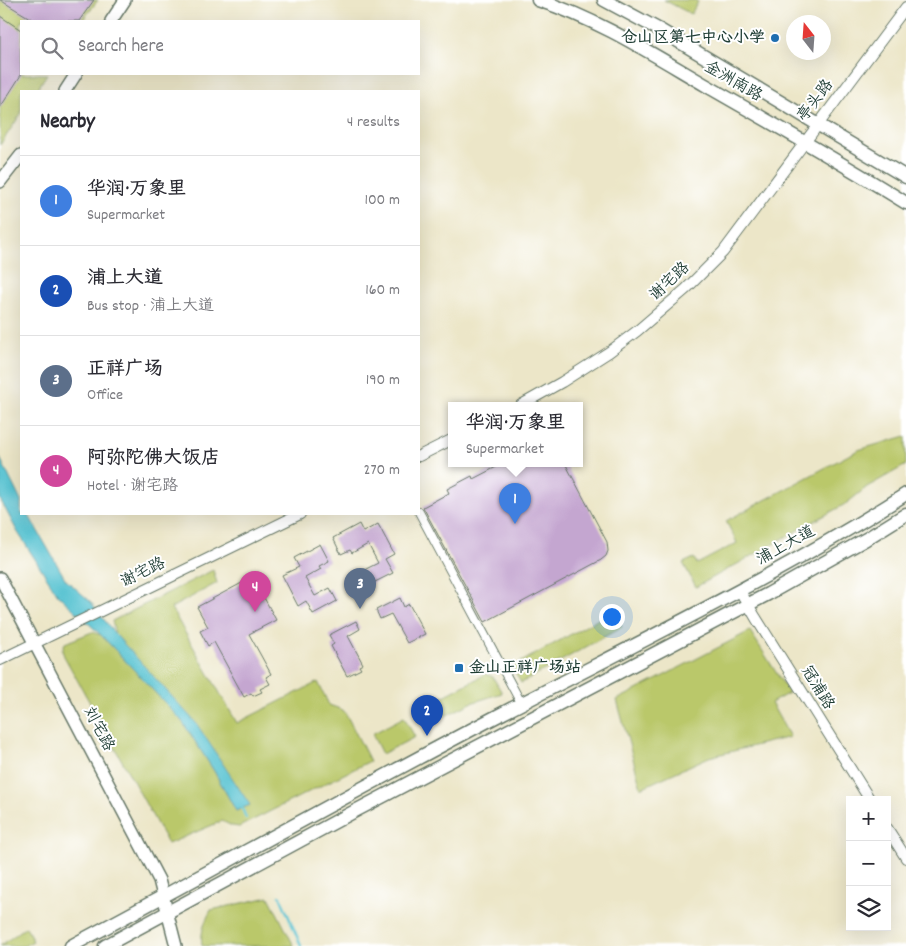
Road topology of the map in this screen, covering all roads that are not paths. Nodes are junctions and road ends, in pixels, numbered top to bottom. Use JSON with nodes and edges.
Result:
{"nodes":[{"id":1,"x":125,"y":0,"type":"edge"},
{"id":2,"x":538,"y":0,"type":"edge"},
{"id":3,"x":604,"y":0,"type":"edge"},
{"id":4,"x":906,"y":7,"type":"edge"},
{"id":5,"x":112,"y":20,"type":"edge"},
{"id":6,"x":75,"y":75,"type":"edge"},
{"id":7,"x":66,"y":90,"type":"edge"},
{"id":8,"x":817,"y":125,"type":"junction"},
{"id":9,"x":804,"y":141,"type":"junction"},
{"id":10,"x":20,"y":156,"type":"edge"},
{"id":11,"x":906,"y":177,"type":"edge"},
{"id":12,"x":0,"y":182,"type":"edge"},
{"id":13,"x":906,"y":203,"type":"edge"},
{"id":14,"x":526,"y":402,"type":"edge"},
{"id":15,"x":448,"y":442,"type":"edge"},
{"id":16,"x":420,"y":456,"type":"edge"},
{"id":17,"x":906,"y":494,"type":"edge"},
{"id":18,"x":420,"y":514,"type":"edge"},
{"id":19,"x":906,"y":514,"type":"edge"},
{"id":20,"x":298,"y":515,"type":"edge"},
{"id":21,"x":0,"y":578,"type":"edge"},
{"id":22,"x":740,"y":590,"type":"junction"},
{"id":23,"x":748,"y":604,"type":"junction"},
{"id":24,"x":35,"y":644,"type":"junction"},
{"id":25,"x":0,"y":660,"type":"edge"},
{"id":26,"x":521,"y":703,"type":"junction"},
{"id":27,"x":868,"y":796,"type":"edge"},
{"id":28,"x":891,"y":834,"type":"edge"},
{"id":29,"x":906,"y":858,"type":"edge"},
{"id":30,"x":164,"y":896,"type":"junction"},
{"id":31,"x":168,"y":913,"type":"junction"},
{"id":32,"x":70,"y":946,"type":"edge"},
{"id":33,"x":105,"y":946,"type":"edge"},
{"id":34,"x":176,"y":946,"type":"edge"}],
"edges":[{"from":1,"to":5,"type":"main road"},
{"from":2,"to":9,"type":"main road","name":"金洲南路"},
{"from":3,"to":8,"type":"main road","name":"金洲南路"},
{"from":4,"to":8,"type":"street","name":"亭头路"},
{"from":6,"to":7,"type":"main road"},
{"from":8,"to":9,"type":"street","name":"亭头路"},
{"from":8,"to":11,"type":"main road","name":"金洲南路"},
{"from":9,"to":13,"type":"main road","name":"金洲南路"},
{"from":9,"to":14,"type":"street","name":"谢宅路"},
{"from":10,"to":12,"type":"main road"},
{"from":15,"to":16,"type":"street"},
{"from":17,"to":22,"type":"main road","name":"浦上大道"},
{"from":18,"to":26,"type":"street"},
{"from":19,"to":23,"type":"main road","name":"浦上大道"},
{"from":20,"to":24,"type":"street","name":"谢宅路"},
{"from":21,"to":24,"type":"main road","name":"刘宅路"},
{"from":22,"to":23,"type":"street","name":"冠浦路"},
{"from":22,"to":26,"type":"main road","name":"浦上大道"},
{"from":23,"to":27,"type":"street","name":"冠浦路"},
{"from":23,"to":31,"type":"main road","name":"浦上大道"},
{"from":24,"to":25,"type":"street","name":"谢宅路"},
{"from":24,"to":30,"type":"main road","name":"刘宅路"},
{"from":26,"to":30,"type":"main road","name":"浦上大道"},
{"from":28,"to":29,"type":"street"},
{"from":30,"to":31,"type":"main road","name":"刘宅路"},
{"from":30,"to":32,"type":"main road","name":"浦上大道"},
{"from":31,"to":33,"type":"main road","name":"浦上大道"},
{"from":31,"to":34,"type":"main road","name":"刘宅路"}]}
